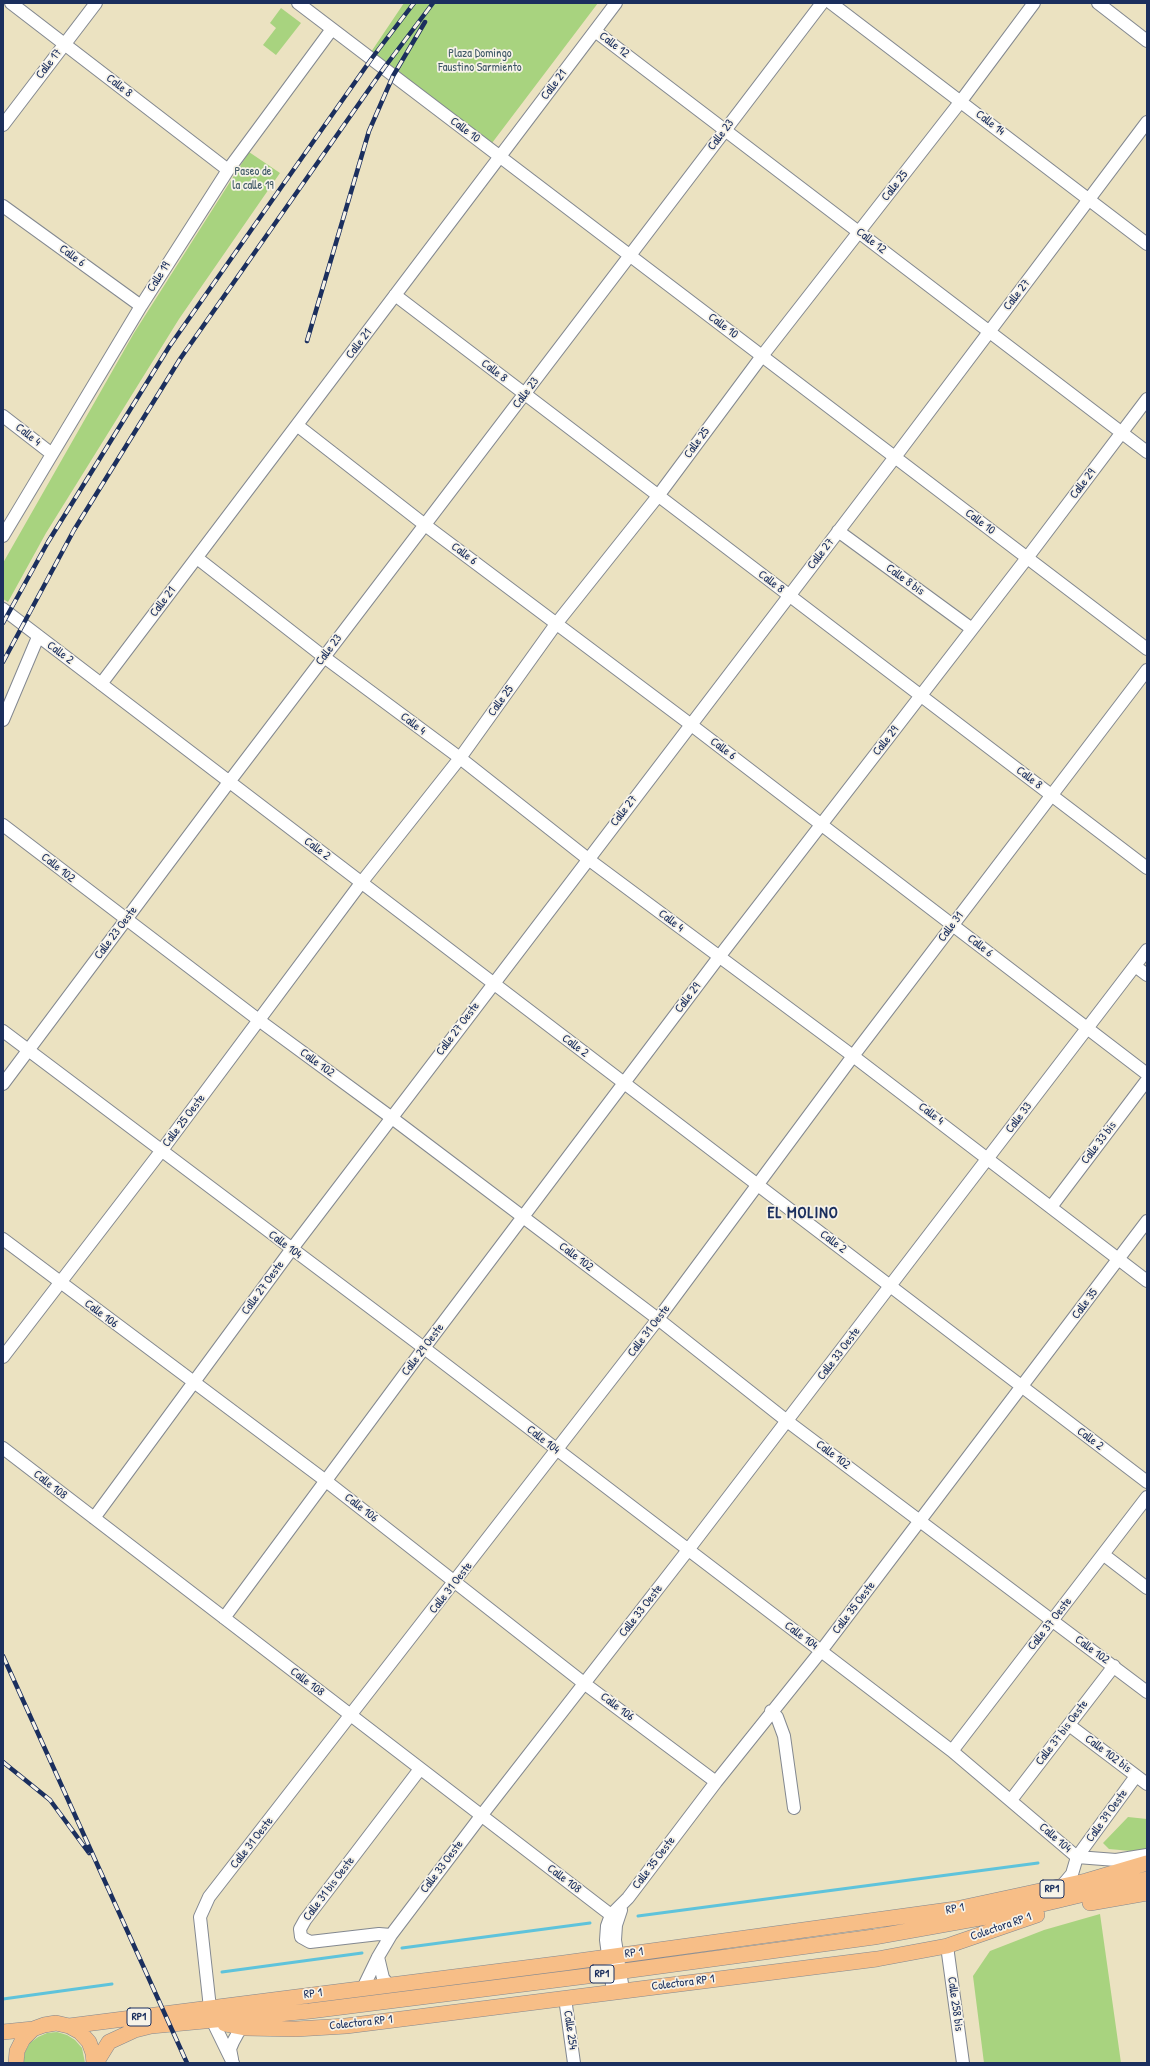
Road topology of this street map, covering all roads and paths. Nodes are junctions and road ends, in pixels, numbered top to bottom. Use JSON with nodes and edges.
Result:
{"nodes":[{"id":1,"x":11,"y":3,"type":"edge"},
{"id":2,"x":96,"y":3,"type":"edge"},
{"id":3,"x":300,"y":3,"type":"edge"},
{"id":4,"x":616,"y":3,"type":"edge"},
{"id":5,"x":822,"y":3,"type":"edge"},
{"id":6,"x":831,"y":3,"type":"edge"},
{"id":7,"x":1034,"y":3,"type":"edge"},
{"id":8,"x":1098,"y":3,"type":"edge"},
{"id":9,"x":332,"y":29,"type":"junction"},
{"id":10,"x":595,"y":31,"type":"junction"},
{"id":11,"x":1147,"y":41,"type":"edge"},
{"id":12,"x":65,"y":44,"type":"junction"},
{"id":13,"x":961,"y":101,"type":"junction"},
{"id":14,"x":1147,"y":122,"type":"edge"},
{"id":15,"x":3,"y":125,"type":"edge"},
{"id":16,"x":725,"y":130,"type":"junction"},
{"id":17,"x":500,"y":157,"type":"junction"},
{"id":18,"x":228,"y":170,"type":"junction"},
{"id":19,"x":1089,"y":200,"type":"junction"},
{"id":20,"x":3,"y":206,"type":"edge"},
{"id":21,"x":860,"y":232,"type":"junction"},
{"id":22,"x":1147,"y":244,"type":"edge"},
{"id":23,"x":630,"y":256,"type":"junction"},
{"id":24,"x":396,"y":295,"type":"junction"},
{"id":25,"x":141,"y":306,"type":"junction"},
{"id":26,"x":989,"y":332,"type":"junction"},
{"id":27,"x":762,"y":356,"type":"junction"},
{"id":28,"x":525,"y":394,"type":"junction"},
{"id":29,"x":1147,"y":399,"type":"edge"},
{"id":30,"x":3,"y":416,"type":"edge"},
{"id":31,"x":298,"y":426,"type":"junction"},
{"id":32,"x":1122,"y":432,"type":"junction"},
{"id":33,"x":1147,"y":452,"type":"edge"},
{"id":34,"x":52,"y":454,"type":"junction"},
{"id":35,"x":895,"y":457,"type":"junction"},
{"id":36,"x":658,"y":496,"type":"junction"},
{"id":37,"x":426,"y":525,"type":"junction"},
{"id":38,"x":838,"y":531,"type":"junction"},
{"id":39,"x":3,"y":536,"type":"edge"},
{"id":40,"x":197,"y":558,"type":"junction"},
{"id":41,"x":1027,"y":558,"type":"junction"},
{"id":42,"x":789,"y":596,"type":"junction"},
{"id":43,"x":3,"y":609,"type":"edge"},
{"id":44,"x":556,"y":624,"type":"junction"},
{"id":45,"x":972,"y":629,"type":"junction"},
{"id":46,"x":38,"y":637,"type":"junction"},
{"id":47,"x":1147,"y":649,"type":"edge"},
{"id":48,"x":324,"y":658,"type":"junction"},
{"id":49,"x":1147,"y":670,"type":"edge"},
{"id":50,"x":101,"y":684,"type":"junction"},
{"id":51,"x":921,"y":696,"type":"junction"},
{"id":52,"x":3,"y":720,"type":"edge"},
{"id":53,"x":690,"y":724,"type":"junction"},
{"id":54,"x":460,"y":758,"type":"junction"},
{"id":55,"x":229,"y":782,"type":"junction"},
{"id":56,"x":1052,"y":797,"type":"junction"},
{"id":57,"x":821,"y":824,"type":"junction"},
{"id":58,"x":3,"y":825,"type":"edge"},
{"id":59,"x":588,"y":859,"type":"junction"},
{"id":60,"x":1147,"y":868,"type":"edge"},
{"id":61,"x":361,"y":882,"type":"junction"},
{"id":62,"x":126,"y":920,"type":"junction"},
{"id":63,"x":953,"y":924,"type":"junction"},
{"id":64,"x":1147,"y":950,"type":"edge"},
{"id":65,"x":719,"y":957,"type":"junction"},
{"id":66,"x":1135,"y":966,"type":"junction"},
{"id":67,"x":1147,"y":975,"type":"edge"},
{"id":68,"x":493,"y":983,"type":"junction"},
{"id":69,"x":260,"y":1021,"type":"junction"},
{"id":70,"x":1086,"y":1028,"type":"junction"},
{"id":71,"x":3,"y":1031,"type":"edge"},
{"id":72,"x":28,"y":1050,"type":"junction"},
{"id":73,"x":853,"y":1056,"type":"junction"},
{"id":74,"x":1147,"y":1074,"type":"edge"},
{"id":75,"x":1147,"y":1080,"type":"edge"},
{"id":76,"x":3,"y":1084,"type":"edge"},
{"id":77,"x":624,"y":1084,"type":"junction"},
{"id":78,"x":392,"y":1118,"type":"junction"},
{"id":79,"x":162,"y":1150,"type":"junction"},
{"id":80,"x":989,"y":1158,"type":"junction"},
{"id":81,"x":757,"y":1185,"type":"junction"},
{"id":82,"x":1051,"y":1206,"type":"junction"},
{"id":83,"x":523,"y":1216,"type":"junction"},
{"id":84,"x":1147,"y":1221,"type":"edge"},
{"id":85,"x":3,"y":1239,"type":"edge"},
{"id":86,"x":291,"y":1250,"type":"junction"},
{"id":87,"x":1118,"y":1259,"type":"junction"},
{"id":88,"x":1147,"y":1281,"type":"edge"},
{"id":89,"x":59,"y":1282,"type":"junction"},
{"id":90,"x":890,"y":1286,"type":"junction"},
{"id":91,"x":658,"y":1319,"type":"junction"},
{"id":92,"x":424,"y":1348,"type":"junction"},
{"id":93,"x":3,"y":1357,"type":"edge"},
{"id":94,"x":193,"y":1383,"type":"junction"},
{"id":95,"x":1022,"y":1387,"type":"junction"},
{"id":96,"x":787,"y":1421,"type":"junction"},
{"id":97,"x":3,"y":1448,"type":"edge"},
{"id":98,"x":556,"y":1450,"type":"junction"},
{"id":99,"x":326,"y":1481,"type":"junction"},
{"id":100,"x":1147,"y":1482,"type":"edge"},
{"id":101,"x":1147,"y":1497,"type":"edge"},
{"id":102,"x":94,"y":1518,"type":"junction"},
{"id":103,"x":920,"y":1522,"type":"junction"},
{"id":104,"x":688,"y":1550,"type":"junction"},
{"id":105,"x":1104,"y":1556,"type":"junction"},
{"id":106,"x":456,"y":1582,"type":"junction"},
{"id":107,"x":1147,"y":1588,"type":"edge"},
{"id":108,"x":224,"y":1618,"type":"junction"},
{"id":109,"x":1052,"y":1621,"type":"junction"},
{"id":110,"x":821,"y":1651,"type":"junction"},
{"id":111,"x":1114,"y":1666,"type":"junction"},
{"id":112,"x":585,"y":1684,"type":"junction"},
{"id":113,"x":1147,"y":1692,"type":"edge"},
{"id":114,"x":771,"y":1711,"type":"junction"},
{"id":115,"x":352,"y":1716,"type":"junction"},
{"id":116,"x":1069,"y":1725,"type":"junction"},
{"id":117,"x":952,"y":1751,"type":"junction"},
{"id":118,"x":420,"y":1769,"type":"junction"},
{"id":119,"x":1136,"y":1776,"type":"junction"},
{"id":120,"x":716,"y":1782,"type":"junction"},
{"id":121,"x":1147,"y":1784,"type":"edge"},
{"id":122,"x":1011,"y":1800,"type":"junction"},
{"id":123,"x":794,"y":1808,"type":"dead end"},
{"id":124,"x":481,"y":1816,"type":"junction"},
{"id":125,"x":1147,"y":1855,"type":"edge"},
{"id":126,"x":1077,"y":1857,"type":"junction"},
{"id":127,"x":1147,"y":1864,"type":"edge"},
{"id":128,"x":1147,"y":1878,"type":"edge"},
{"id":129,"x":1061,"y":1887,"type":"junction"},
{"id":130,"x":1147,"y":1893,"type":"edge"},
{"id":131,"x":624,"y":1903,"type":"junction"},
{"id":132,"x":611,"y":1915,"type":"junction"},
{"id":133,"x":391,"y":1935,"type":"junction"},
{"id":134,"x":947,"y":1946,"type":"junction"},
{"id":135,"x":612,"y":1956,"type":"junction"},
{"id":136,"x":378,"y":1957,"type":"junction"},
{"id":137,"x":615,"y":1972,"type":"junction"},
{"id":138,"x":388,"y":1984,"type":"junction"},
{"id":139,"x":363,"y":1988,"type":"junction"},
{"id":140,"x":618,"y":1991,"type":"junction"},
{"id":141,"x":565,"y":1998,"type":"junction"},
{"id":142,"x":211,"y":2014,"type":"junction"},
{"id":143,"x":69,"y":2026,"type":"junction"},
{"id":144,"x":245,"y":2028,"type":"junction"},
{"id":145,"x":33,"y":2029,"type":"junction"},
{"id":146,"x":3,"y":2032,"type":"edge"},
{"id":147,"x":16,"y":2063,"type":"edge"},
{"id":148,"x":95,"y":2063,"type":"edge"},
{"id":149,"x":232,"y":2063,"type":"edge"},
{"id":150,"x":574,"y":2063,"type":"edge"},
{"id":151,"x":963,"y":2063,"type":"edge"}],
"edges":[{"from":1,"to":12,"type":"street","name":"Calle 8"},
{"from":2,"to":12,"type":"street","name":"Calle 17"},
{"from":3,"to":9,"type":"street","name":"Calle 10"},
{"from":4,"to":10,"type":"street","name":"Calle 21"},
{"from":5,"to":16,"type":"street","name":"Calle 23"},
{"from":6,"to":13,"type":"street","name":"Calle 14"},
{"from":7,"to":13,"type":"street","name":"Calle 25"},
{"from":8,"to":11,"type":"street"},
{"from":9,"to":17,"type":"street","name":"Calle 10"},
{"from":9,"to":18,"type":"street","name":"Calle 19"},
{"from":10,"to":16,"type":"street","name":"Calle 12"},
{"from":10,"to":17,"type":"street","name":"Calle 21"},
{"from":12,"to":15,"type":"street","name":"Calle 17"},
{"from":12,"to":18,"type":"street","name":"Calle 8"},
{"from":13,"to":19,"type":"street","name":"Calle 14"},
{"from":13,"to":21,"type":"street","name":"Calle 25"},
{"from":14,"to":19,"type":"street","name":"Calle 27"},
{"from":16,"to":21,"type":"street","name":"Calle 12"},
{"from":16,"to":23,"type":"street","name":"Calle 23"},
{"from":17,"to":23,"type":"street","name":"Calle 10"},
{"from":17,"to":24,"type":"street","name":"Calle 21"},
{"from":18,"to":25,"type":"street","name":"Calle 19"},
{"from":19,"to":22,"type":"street","name":"Calle 14"},
{"from":19,"to":26,"type":"street","name":"Calle 27"},
{"from":20,"to":25,"type":"street","name":"Calle 6"},
{"from":21,"to":26,"type":"street","name":"Calle 12"},
{"from":21,"to":27,"type":"street","name":"Calle 25"},
{"from":23,"to":27,"type":"street","name":"Calle 10"},
{"from":23,"to":28,"type":"street","name":"Calle 23"},
{"from":24,"to":28,"type":"street","name":"Calle 8"},
{"from":24,"to":31,"type":"street","name":"Calle 21"},
{"from":25,"to":34,"type":"street","name":"Calle 19"},
{"from":26,"to":32,"type":"street","name":"Calle 12"},
{"from":26,"to":35,"type":"street","name":"Calle 27"},
{"from":27,"to":35,"type":"street","name":"Calle 10"},
{"from":27,"to":36,"type":"street","name":"Calle 25"},
{"from":28,"to":36,"type":"street","name":"Calle 8"},
{"from":28,"to":37,"type":"street","name":"Calle 23"},
{"from":29,"to":32,"type":"street","name":"Calle 29"},
{"from":30,"to":34,"type":"street","name":"Calle 4"},
{"from":31,"to":37,"type":"street","name":"Calle 6"},
{"from":31,"to":40,"type":"street","name":"Calle 21"},
{"from":32,"to":33,"type":"street","name":"Calle 12"},
{"from":32,"to":41,"type":"street","name":"Calle 29"},
{"from":34,"to":39,"type":"street","name":"Calle 19"},
{"from":35,"to":38,"type":"street","name":"Calle 27"},
{"from":35,"to":41,"type":"street","name":"Calle 10"},
{"from":36,"to":42,"type":"street","name":"Calle 8"},
{"from":36,"to":44,"type":"street","name":"Calle 25"},
{"from":37,"to":44,"type":"street","name":"Calle 6"},
{"from":37,"to":48,"type":"street","name":"Calle 23"},
{"from":38,"to":42,"type":"street","name":"Calle 27"},
{"from":38,"to":45,"type":"street","name":"Calle 8 bis"},
{"from":40,"to":48,"type":"street","name":"Calle 4"},
{"from":40,"to":50,"type":"street","name":"Calle 21"},
{"from":41,"to":45,"type":"street","name":"Calle 29"},
{"from":41,"to":47,"type":"street","name":"Calle 10"},
{"from":42,"to":51,"type":"street","name":"Calle 8"},
{"from":42,"to":53,"type":"street","name":"Calle 27"},
{"from":43,"to":46,"type":"street","name":"Calle 2"},
{"from":44,"to":53,"type":"street","name":"Calle 6"},
{"from":44,"to":54,"type":"street","name":"Calle 25"},
{"from":45,"to":51,"type":"street","name":"Calle 29"},
{"from":46,"to":50,"type":"street","name":"Calle 2"},
{"from":46,"to":52,"type":"street"},
{"from":48,"to":54,"type":"street","name":"Calle 4"},
{"from":48,"to":55,"type":"street","name":"Calle 23"},
{"from":49,"to":56,"type":"street","name":"Calle 31"},
{"from":50,"to":55,"type":"street","name":"Calle 2"},
{"from":51,"to":56,"type":"street","name":"Calle 8"},
{"from":51,"to":57,"type":"street","name":"Calle 29"},
{"from":53,"to":57,"type":"street","name":"Calle 6"},
{"from":53,"to":59,"type":"street","name":"Calle 27"},
{"from":54,"to":59,"type":"street","name":"Calle 4"},
{"from":54,"to":61,"type":"street","name":"Calle 25"},
{"from":55,"to":61,"type":"street","name":"Calle 2"},
{"from":55,"to":62,"type":"street","name":"Calle 23 Oeste"},
{"from":56,"to":60,"type":"street","name":"Calle 8"},
{"from":56,"to":63,"type":"street","name":"Calle 31"},
{"from":57,"to":63,"type":"street","name":"Calle 6"},
{"from":57,"to":65,"type":"street","name":"Calle 29"},
{"from":58,"to":62,"type":"street","name":"Calle 102"},
{"from":59,"to":65,"type":"street","name":"Calle 4"},
{"from":59,"to":68,"type":"street","name":"Calle 27"},
{"from":61,"to":68,"type":"street","name":"Calle 2"},
{"from":61,"to":69,"type":"street","name":"Calle 25 Oeste"},
{"from":62,"to":69,"type":"street","name":"Calle 102"},
{"from":62,"to":72,"type":"street","name":"Calle 23 Oeste"},
{"from":63,"to":70,"type":"street","name":"Calle 6"},
{"from":63,"to":73,"type":"street","name":"Calle 31"},
{"from":64,"to":66,"type":"street","name":"Calle 33"},
{"from":65,"to":73,"type":"street","name":"Calle 4"},
{"from":65,"to":77,"type":"street","name":"Calle 29"},
{"from":66,"to":67,"type":"street"},
{"from":66,"to":70,"type":"street","name":"Calle 33"},
{"from":68,"to":77,"type":"street","name":"Calle 2"},
{"from":68,"to":78,"type":"street","name":"Calle 27 Oeste"},
{"from":69,"to":78,"type":"street","name":"Calle 102"},
{"from":69,"to":79,"type":"street","name":"Calle 25 Oeste"},
{"from":70,"to":74,"type":"street","name":"Calle 6"},
{"from":70,"to":80,"type":"street","name":"Calle 33"},
{"from":71,"to":72,"type":"street","name":"Calle 104"},
{"from":72,"to":76,"type":"street","name":"Calle 23 Oeste"},
{"from":72,"to":79,"type":"street","name":"Calle 104"},
{"from":73,"to":80,"type":"street","name":"Calle 4"},
{"from":73,"to":81,"type":"street","name":"Calle 31"},
{"from":75,"to":82,"type":"street","name":"Calle 33 bis"},
{"from":77,"to":81,"type":"street","name":"Calle 2"},
{"from":77,"to":83,"type":"street","name":"Calle 29 Oeste"},
{"from":78,"to":83,"type":"street","name":"Calle 102"},
{"from":78,"to":86,"type":"street","name":"Calle 27 Oeste"},
{"from":79,"to":86,"type":"street","name":"Calle 104"},
{"from":79,"to":89,"type":"street","name":"Calle 25 Oeste"},
{"from":80,"to":82,"type":"street","name":"Calle 4"},
{"from":80,"to":90,"type":"street","name":"Calle 33"},
{"from":81,"to":90,"type":"street","name":"Calle 2"},
{"from":81,"to":91,"type":"street","name":"Calle 31 Oeste"},
{"from":82,"to":87,"type":"street","name":"Calle 4"},
{"from":83,"to":91,"type":"street","name":"Calle 102"},
{"from":83,"to":92,"type":"street","name":"Calle 29 Oeste"},
{"from":84,"to":87,"type":"street","name":"Calle 35"},
{"from":85,"to":89,"type":"street","name":"Calle 106"},
{"from":86,"to":92,"type":"street","name":"Calle 104"},
{"from":86,"to":94,"type":"street","name":"Calle 27 Oeste"},
{"from":87,"to":88,"type":"street","name":"Calle 4"},
{"from":87,"to":95,"type":"street","name":"Calle 35"},
{"from":89,"to":93,"type":"street","name":"Calle 25 Oeste"},
{"from":89,"to":94,"type":"street","name":"Calle 106"},
{"from":90,"to":95,"type":"street","name":"Calle 2"},
{"from":90,"to":96,"type":"street","name":"Calle 33 Oeste"},
{"from":91,"to":96,"type":"street","name":"Calle 102"},
{"from":91,"to":98,"type":"street","name":"Calle 31 Oeste"},
{"from":92,"to":98,"type":"street","name":"Calle 104"},
{"from":92,"to":99,"type":"street","name":"Calle 29 Oeste"},
{"from":94,"to":99,"type":"street","name":"Calle 106"},
{"from":94,"to":102,"type":"street","name":"Calle 27 Oeste"},
{"from":95,"to":100,"type":"street","name":"Calle 2"},
{"from":95,"to":103,"type":"street","name":"Calle 35 Oeste"},
{"from":96,"to":103,"type":"street","name":"Calle 102"},
{"from":96,"to":104,"type":"street","name":"Calle 33 Oeste"},
{"from":97,"to":102,"type":"street","name":"Calle 108"},
{"from":98,"to":104,"type":"street","name":"Calle 104"},
{"from":98,"to":106,"type":"street","name":"Calle 31 Oeste"},
{"from":99,"to":106,"type":"street","name":"Calle 106"},
{"from":99,"to":108,"type":"street","name":"Calle 29 Oeste"},
{"from":101,"to":105,"type":"street","name":"Calle 37 Oeste"},
{"from":102,"to":108,"type":"street","name":"Calle 108"},
{"from":103,"to":109,"type":"street","name":"Calle 102"},
{"from":103,"to":110,"type":"street","name":"Calle 35 Oeste"},
{"from":104,"to":110,"type":"street","name":"Calle 104"},
{"from":104,"to":112,"type":"street","name":"Calle 33 Oeste"},
{"from":105,"to":107,"type":"street"},
{"from":105,"to":109,"type":"street","name":"Calle 37 Oeste"},
{"from":106,"to":112,"type":"street","name":"Calle 106"},
{"from":106,"to":115,"type":"street","name":"Calle 31 Oeste"},
{"from":108,"to":115,"type":"street","name":"Calle 108"},
{"from":109,"to":111,"type":"street","name":"Calle 102"},
{"from":109,"to":117,"type":"street","name":"Calle 37 Oeste"},
{"from":110,"to":114,"type":"street","name":"Calle 35 Oeste"},
{"from":110,"to":117,"type":"street","name":"Calle 104"},
{"from":111,"to":113,"type":"street","name":"Calle 102"},
{"from":111,"to":116,"type":"street","name":"Calle 37 bis Oeste"},
{"from":112,"to":120,"type":"street","name":"Calle 106"},
{"from":112,"to":124,"type":"street","name":"Calle 33 Oeste"},
{"from":114,"to":120,"type":"street","name":"Calle 35 Oeste"},
{"from":114,"to":123,"type":"street"},
{"from":115,"to":118,"type":"street","name":"Calle 108"},
{"from":115,"to":142,"type":"street","name":"Calle 31 Oeste"},
{"from":116,"to":119,"type":"street","name":"Calle 102 bis"},
{"from":116,"to":122,"type":"street","name":"Calle 37 bis Oeste"},
{"from":117,"to":122,"type":"street","name":"Calle 104"},
{"from":118,"to":124,"type":"street","name":"Calle 108"},
{"from":118,"to":133,"type":"street","name":"Calle 31 bis Oeste"},
{"from":119,"to":121,"type":"street","name":"Calle 102 bis"},
{"from":119,"to":126,"type":"street","name":"Calle 39 Oeste"},
{"from":120,"to":131,"type":"street","name":"Calle 35 Oeste"},
{"from":122,"to":126,"type":"street","name":"Calle 104"},
{"from":124,"to":132,"type":"street","name":"Calle 108"},
{"from":124,"to":133,"type":"street","name":"Calle 33 Oeste"},
{"from":125,"to":126,"type":"street","name":"Calle 104"},
{"from":126,"to":129,"type":"street","name":"Calle 104"},
{"from":127,"to":129,"type":"main road","name":"RP 1","number":"RP1"},
{"from":128,"to":137,"type":"main road","name":"RP 1","number":"RP1"},
{"from":129,"to":135,"type":"main road","name":"RP 1","number":"RP1"},
{"from":130,"to":134,"type":"main road","name":"Colectora RP 1"},
{"from":131,"to":132,"type":"street","name":"Calle 35 Oeste"},
{"from":131,"to":135,"type":"street","name":"Calle 35 Oeste"},
{"from":132,"to":135,"type":"street"},
{"from":133,"to":136,"type":"street","name":"Calle 33 Oeste"},
{"from":134,"to":140,"type":"main road","name":"Colectora RP 1"},
{"from":134,"to":151,"type":"street","name":"Calle 258 bis"},
{"from":135,"to":137,"type":"street"},
{"from":135,"to":138,"type":"main road","name":"RP 1","number":"RP1"},
{"from":136,"to":138,"type":"street"},
{"from":136,"to":139,"type":"street","name":"Calle 33 Oeste"},
{"from":137,"to":140,"type":"street"},
{"from":137,"to":142,"type":"main road","name":"RP 1","number":"RP1"},
{"from":138,"to":139,"type":"main road","name":"RP 1","number":"RP1"},
{"from":139,"to":142,"type":"main road","name":"RP 1","number":"RP1"},
{"from":140,"to":141,"type":"main road","name":"Colectora RP 1"},
{"from":141,"to":144,"type":"main road","name":"Colectora RP 1"},
{"from":141,"to":150,"type":"street","name":"Calle 254"},
{"from":142,"to":143,"type":"main road","name":"RP 1","number":"RP1"},
{"from":142,"to":144,"type":"main road","name":"Colectora RP 1"},
{"from":142,"to":148,"type":"main road","name":"RP 1","number":"RP1"},
{"from":142,"to":149,"type":"street","name":"Calle 31 Oeste"},
{"from":143,"to":145,"type":"main road","number":"RP1"},
{"from":143,"to":148,"type":"main road","number":"RP1"},
{"from":144,"to":149,"type":"street"},
{"from":145,"to":146,"type":"main road","number":"RP1"},
{"from":145,"to":147,"type":"main road"}]}
